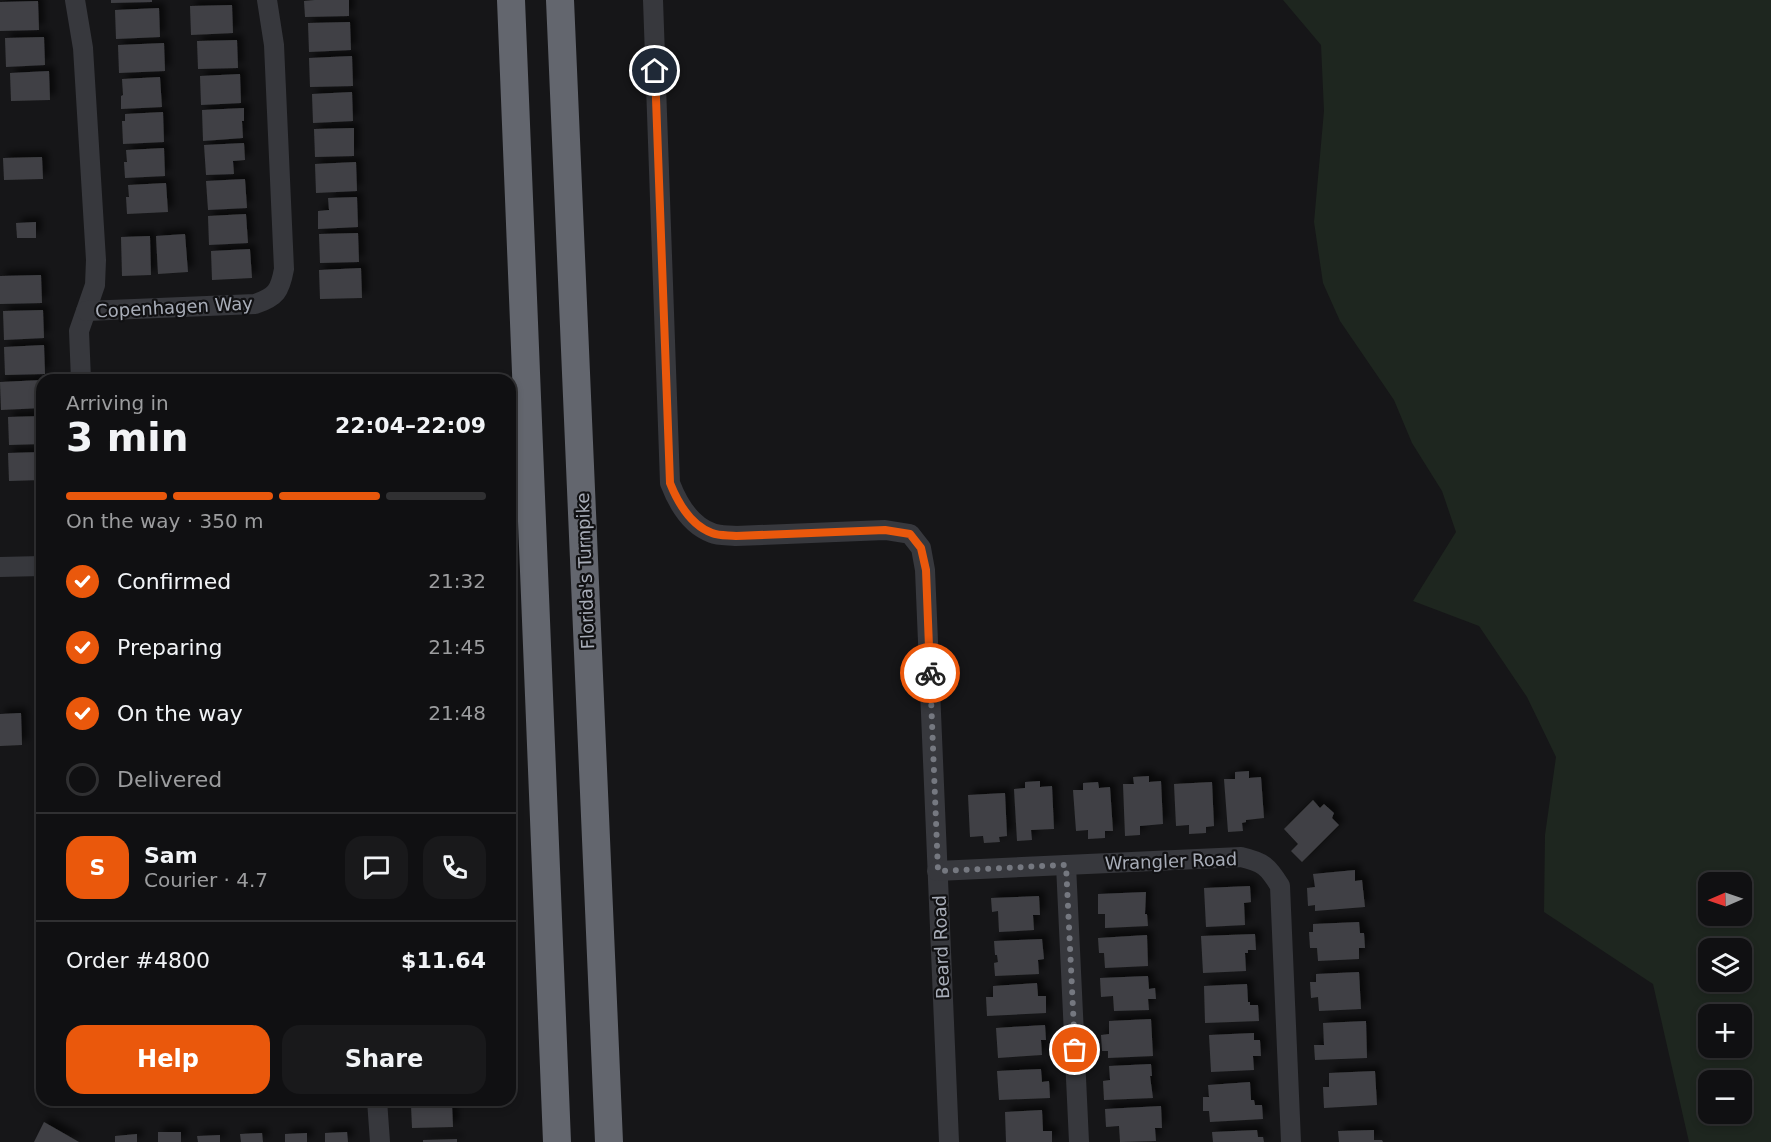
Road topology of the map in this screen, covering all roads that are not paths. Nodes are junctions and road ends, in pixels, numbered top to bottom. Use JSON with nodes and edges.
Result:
{"nodes":[{"id":1,"x":75,"y":0,"type":"edge"},
{"id":2,"x":267,"y":0,"type":"edge"},
{"id":3,"x":511,"y":0,"type":"edge"},
{"id":4,"x":560,"y":0,"type":"edge"},
{"id":5,"x":653,"y":0,"type":"edge"},
{"id":6,"x":86,"y":311,"type":"junction"},
{"id":7,"x":81,"y":374,"type":"edge"},
{"id":8,"x":36,"y":566,"type":"edge"},
{"id":9,"x":0,"y":567,"type":"edge"},
{"id":10,"x":1066,"y":865,"type":"junction"},
{"id":11,"x":938,"y":871,"type":"junction"},
{"id":12,"x":377,"y":1106,"type":"edge"},
{"id":13,"x":380,"y":1142,"type":"edge"},
{"id":14,"x":557,"y":1142,"type":"edge"},
{"id":15,"x":609,"y":1142,"type":"edge"},
{"id":16,"x":949,"y":1142,"type":"edge"},
{"id":17,"x":1079,"y":1142,"type":"edge"},
{"id":18,"x":1291,"y":1142,"type":"edge"}],
"edges":[{"from":1,"to":6,"type":"street","name":"Copenhagen Way"},
{"from":2,"to":6,"type":"street","name":"Copenhagen Way"},
{"from":3,"to":14,"type":"highway"},
{"from":4,"to":15,"type":"highway","name":"Florida's Turnpike"},
{"from":5,"to":11,"type":"street","name":"Beard Road"},
{"from":6,"to":7,"type":"street"},
{"from":8,"to":9,"type":"street"},
{"from":10,"to":11,"type":"street","name":"Wrangler Road"},
{"from":10,"to":17,"type":"street"},
{"from":10,"to":18,"type":"street","name":"Wrangler Road"},
{"from":11,"to":16,"type":"street","name":"Beard Road"},
{"from":12,"to":13,"type":"street"}]}
